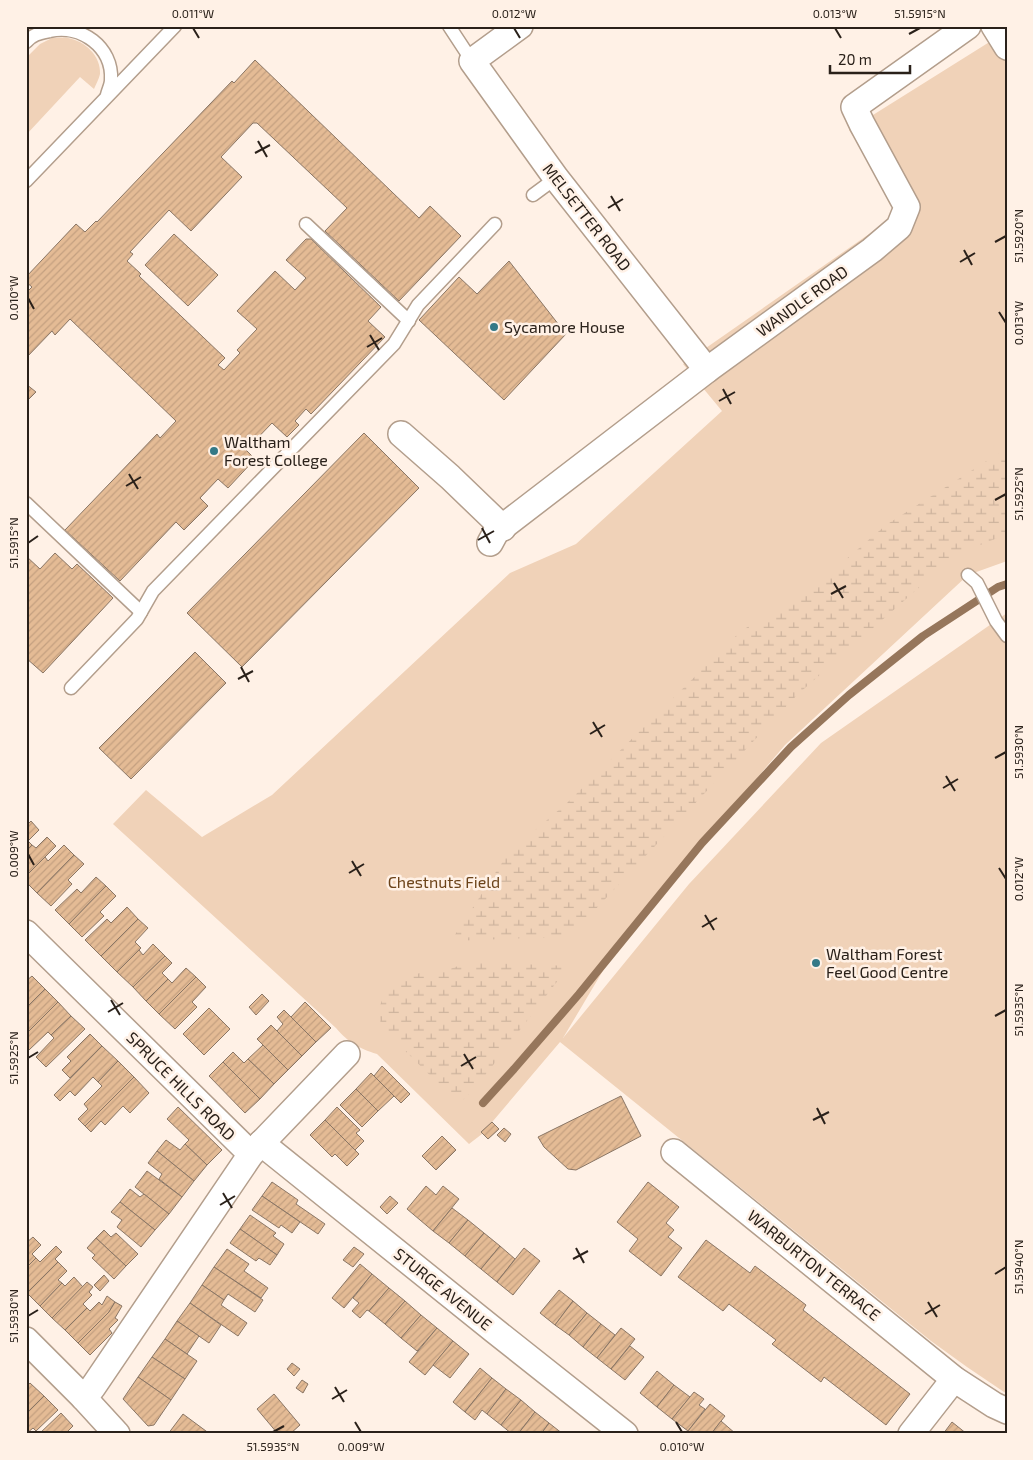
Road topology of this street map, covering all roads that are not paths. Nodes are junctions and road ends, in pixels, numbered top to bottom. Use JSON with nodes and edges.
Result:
{"nodes":[{"id":1,"x":175,"y":26,"type":"edge"},
{"id":2,"x":449,"y":26,"type":"edge"},
{"id":3,"x":520,"y":26,"type":"edge"},
{"id":4,"x":968,"y":26,"type":"edge"},
{"id":5,"x":994,"y":26,"type":"edge"},
{"id":6,"x":26,"y":42,"type":"edge"},
{"id":7,"x":1007,"y":47,"type":"edge"},
{"id":8,"x":472,"y":61,"type":"junction"},
{"id":9,"x":105,"y":100,"type":"junction"},
{"id":10,"x":556,"y":178,"type":"junction"},
{"id":11,"x":26,"y":181,"type":"edge"},
{"id":12,"x":533,"y":195,"type":"dead end"},
{"id":13,"x":306,"y":224,"type":"dead end"},
{"id":14,"x":495,"y":224,"type":"dead end"},
{"id":15,"x":409,"y":320,"type":"junction"},
{"id":16,"x":707,"y":370,"type":"junction"},
{"id":17,"x":401,"y":434,"type":"dead end"},
{"id":18,"x":26,"y":503,"type":"edge"},
{"id":19,"x":973,"y":579,"type":"dead end"},
{"id":20,"x":141,"y":612,"type":"junction"},
{"id":21,"x":1007,"y":636,"type":"edge"},
{"id":22,"x":71,"y":688,"type":"dead end"},
{"id":23,"x":26,"y":933,"type":"edge"},
{"id":24,"x":347,"y":1054,"type":"dead end"},
{"id":25,"x":256,"y":1149,"type":"junction"},
{"id":26,"x":674,"y":1152,"type":"dead end"},
{"id":27,"x":26,"y":1340,"type":"edge"},
{"id":28,"x":954,"y":1379,"type":"junction"},
{"id":29,"x":84,"y":1398,"type":"junction"},
{"id":30,"x":1007,"y":1411,"type":"edge"},
{"id":31,"x":117,"y":1434,"type":"edge"},
{"id":32,"x":625,"y":1434,"type":"edge"},
{"id":33,"x":911,"y":1434,"type":"edge"}],
"edges":[{"from":1,"to":9,"type":"lane"},
{"from":2,"to":8,"type":"lane","name":"MELSETTER ROAD"},
{"from":3,"to":8,"type":"street"},
{"from":4,"to":16,"type":"street","name":"WANDLE ROAD"},
{"from":5,"to":7,"type":"street"},
{"from":6,"to":9,"type":"lane"},
{"from":8,"to":10,"type":"street","name":"MELSETTER ROAD"},
{"from":9,"to":11,"type":"lane"},
{"from":10,"to":12,"type":"lane"},
{"from":10,"to":16,"type":"street","name":"MELSETTER ROAD"},
{"from":13,"to":15,"type":"lane"},
{"from":14,"to":15,"type":"lane"},
{"from":15,"to":20,"type":"lane"},
{"from":16,"to":17,"type":"street","name":"WANDLE ROAD"},
{"from":18,"to":20,"type":"lane"},
{"from":19,"to":21,"type":"lane"},
{"from":20,"to":22,"type":"lane"},
{"from":23,"to":25,"type":"street","name":"SPRUCE HILLS ROAD"},
{"from":24,"to":25,"type":"street"},
{"from":25,"to":29,"type":"street"},
{"from":25,"to":32,"type":"street","name":"STURGE AVENUE"},
{"from":26,"to":28,"type":"street","name":"WARBURTON TERRACE"},
{"from":27,"to":29,"type":"street"},
{"from":28,"to":30,"type":"street","name":"WARBURTON TERRACE"},
{"from":28,"to":33,"type":"street"},
{"from":29,"to":31,"type":"street"}]}
